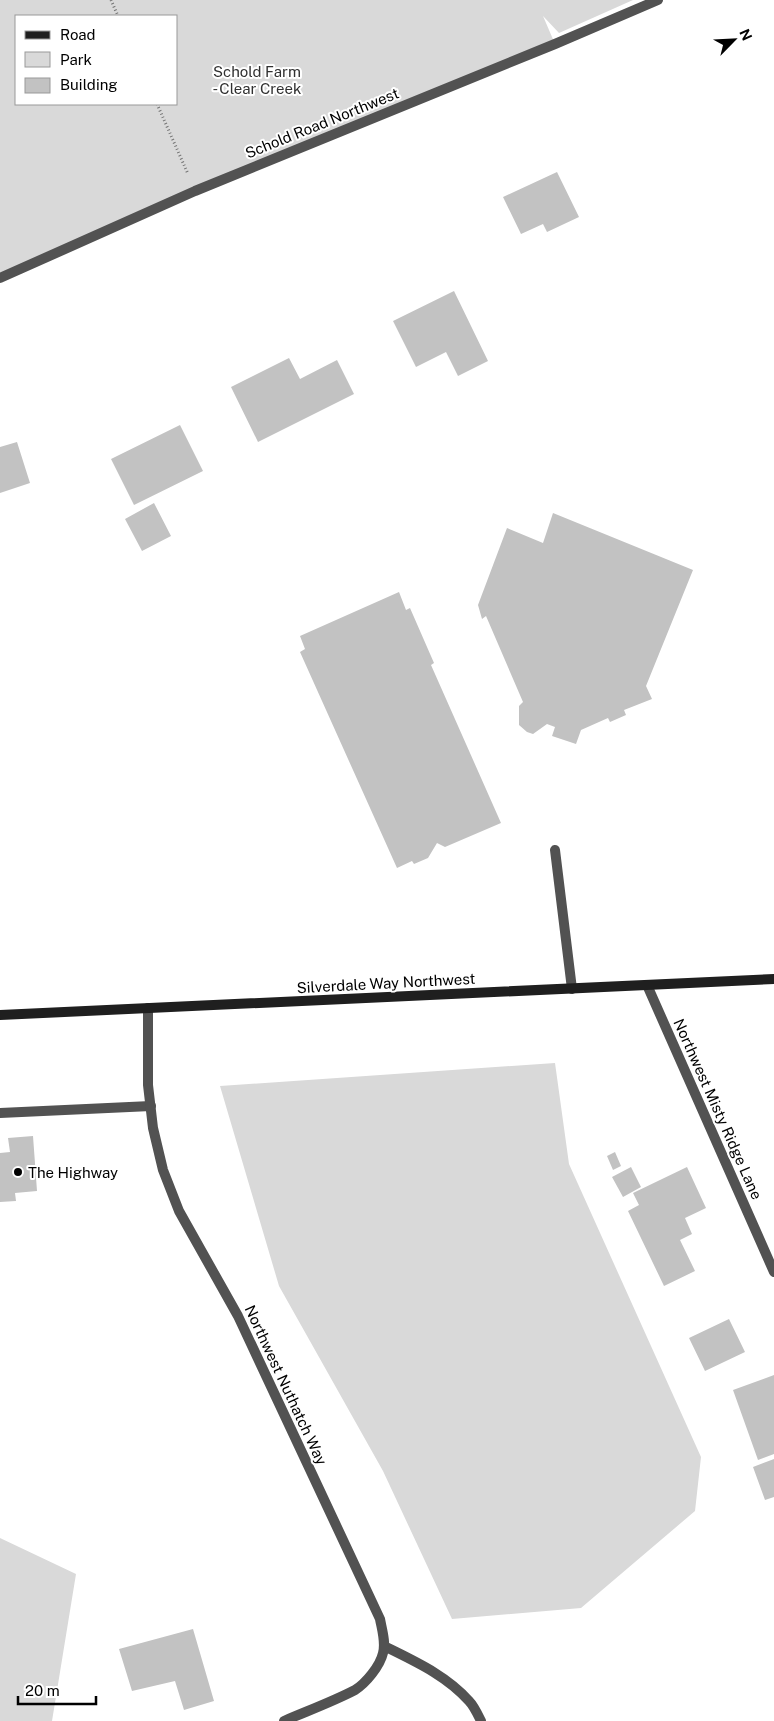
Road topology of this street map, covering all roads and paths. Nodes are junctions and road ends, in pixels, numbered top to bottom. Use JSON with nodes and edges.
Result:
{"nodes":[{"id":1,"x":111,"y":0,"type":"edge"},
{"id":2,"x":658,"y":0,"type":"edge"},
{"id":3,"x":118,"y":15,"type":"edge"},
{"id":4,"x":157,"y":105,"type":"edge"},
{"id":5,"x":195,"y":191,"type":"junction"},
{"id":6,"x":0,"y":278,"type":"edge"},
{"id":7,"x":555,"y":850,"type":"dead end"},
{"id":8,"x":774,"y":979,"type":"edge"},
{"id":9,"x":647,"y":985,"type":"junction"},
{"id":10,"x":572,"y":990,"type":"junction"},
{"id":11,"x":148,"y":1008,"type":"junction"},
{"id":12,"x":0,"y":1015,"type":"edge"},
{"id":13,"x":151,"y":1106,"type":"junction"},
{"id":14,"x":0,"y":1113,"type":"edge"},
{"id":15,"x":774,"y":1272,"type":"edge"},
{"id":16,"x":384,"y":1646,"type":"junction"},
{"id":17,"x":284,"y":1721,"type":"edge"},
{"id":18,"x":481,"y":1721,"type":"edge"}],
"edges":[{"from":1,"to":3,"type":"path"},
{"from":2,"to":5,"type":"street","name":"Schold Road Northwest"},
{"from":4,"to":5,"type":"path"},
{"from":5,"to":6,"type":"street","name":"Schold Road Northwest"},
{"from":7,"to":10,"type":"street"},
{"from":8,"to":9,"type":"main road","name":"Silverdale Way Northwest"},
{"from":9,"to":10,"type":"main road","name":"Silverdale Way Northwest"},
{"from":9,"to":15,"type":"street","name":"Northwest Misty Ridge Lane"},
{"from":10,"to":11,"type":"main road","name":"Silverdale Way Northwest"},
{"from":11,"to":12,"type":"main road","name":"Silverdale Way Northwest"},
{"from":11,"to":13,"type":"street","name":"Northwest Nuthatch Way"},
{"from":13,"to":14,"type":"street"},
{"from":13,"to":16,"type":"street","name":"Northwest Nuthatch Way"},
{"from":16,"to":17,"type":"street"},
{"from":16,"to":18,"type":"street"}]}
